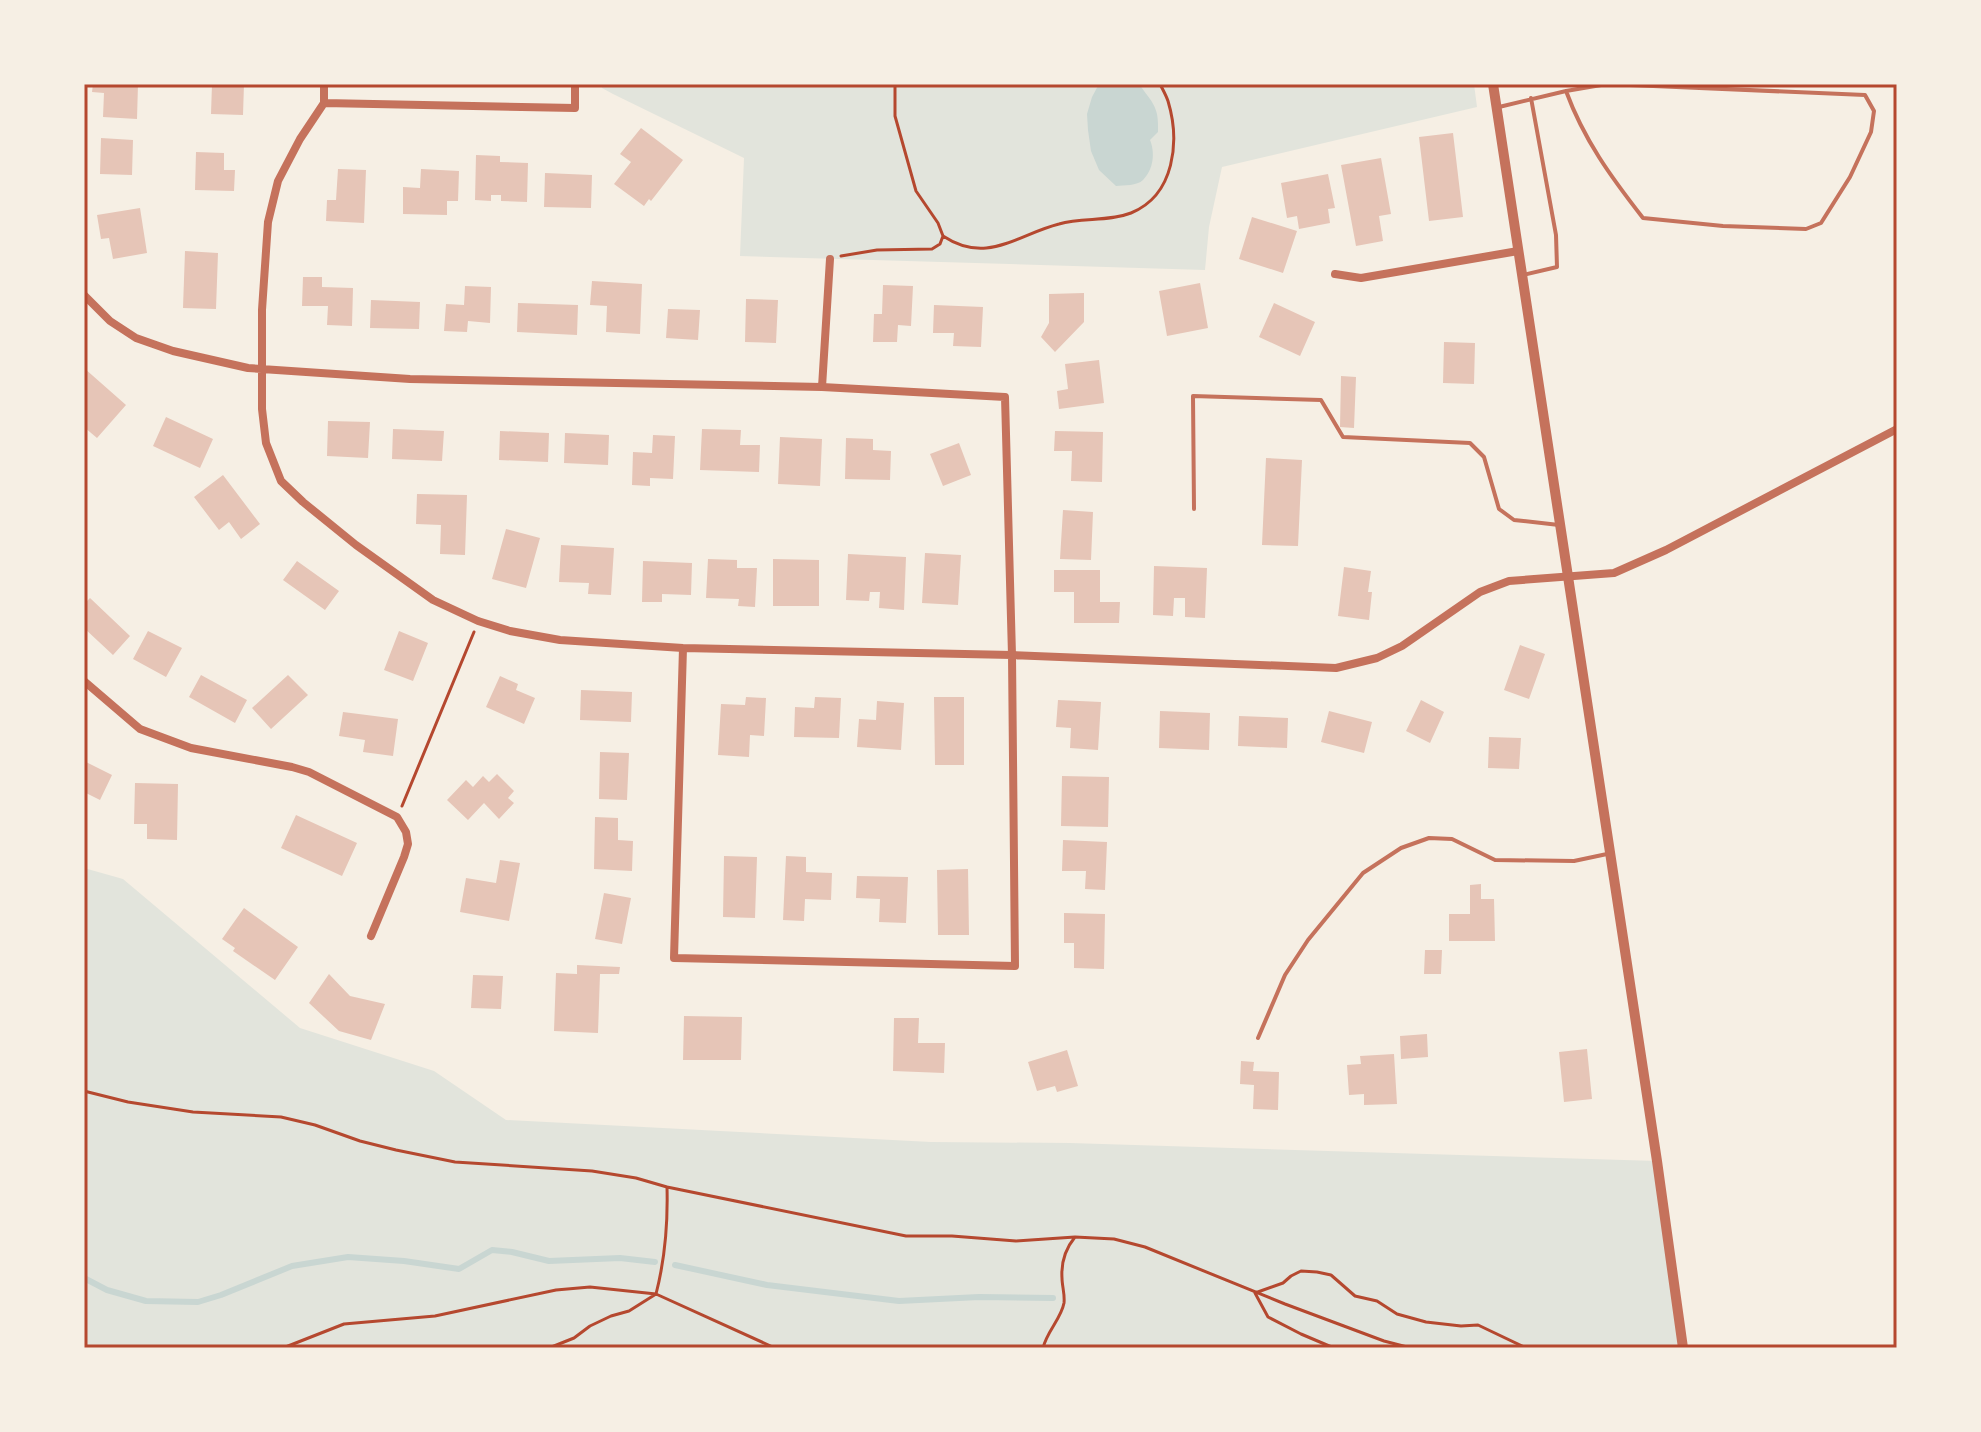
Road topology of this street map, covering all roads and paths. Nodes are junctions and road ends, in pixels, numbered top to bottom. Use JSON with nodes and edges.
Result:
{"nodes":[{"id":1,"x":324,"y":84,"type":"edge"},
{"id":2,"x":575,"y":84,"type":"edge"},
{"id":3,"x":895,"y":84,"type":"edge"},
{"id":4,"x":1160,"y":84,"type":"edge"},
{"id":5,"x":1493,"y":84,"type":"edge"},
{"id":6,"x":1566,"y":91,"type":"junction"},
{"id":7,"x":1531,"y":98,"type":"junction"},
{"id":8,"x":324,"y":103,"type":"junction"},
{"id":9,"x":1497,"y":108,"type":"junction"},
{"id":10,"x":943,"y":236,"type":"junction"},
{"id":11,"x":1518,"y":251,"type":"junction"},
{"id":12,"x":830,"y":259,"type":"joint"},
{"id":13,"x":1335,"y":274,"type":"dead end"},
{"id":14,"x":1521,"y":275,"type":"junction"},
{"id":15,"x":84,"y":295,"type":"edge"},
{"id":16,"x":262,"y":369,"type":"junction"},
{"id":17,"x":822,"y":387,"type":"junction"},
{"id":18,"x":1897,"y":429,"type":"edge"},
{"id":19,"x":1194,"y":509,"type":"dead end"},
{"id":20,"x":1559,"y":525,"type":"junction"},
{"id":21,"x":1567,"y":578,"type":"junction"},
{"id":22,"x":478,"y":621,"type":"junction"},
{"id":23,"x":683,"y":648,"type":"junction"},
{"id":24,"x":1012,"y":655,"type":"junction"},
{"id":25,"x":84,"y":681,"type":"edge"},
{"id":26,"x":397,"y":817,"type":"junction"},
{"id":27,"x":1609,"y":854,"type":"junction"},
{"id":28,"x":371,"y":936,"type":"dead end"},
{"id":29,"x":1258,"y":1038,"type":"dead end"},
{"id":30,"x":84,"y":1091,"type":"edge"},
{"id":31,"x":667,"y":1187,"type":"junction"},
{"id":32,"x":1075,"y":1237,"type":"junction"},
{"id":33,"x":1255,"y":1293,"type":"junction"},
{"id":34,"x":656,"y":1294,"type":"junction"},
{"id":35,"x":283,"y":1348,"type":"edge"},
{"id":36,"x":549,"y":1348,"type":"edge"},
{"id":37,"x":775,"y":1348,"type":"edge"},
{"id":38,"x":1043,"y":1348,"type":"edge"},
{"id":39,"x":1334,"y":1348,"type":"edge"},
{"id":40,"x":1411,"y":1348,"type":"edge"},
{"id":41,"x":1526,"y":1348,"type":"edge"},
{"id":42,"x":1683,"y":1348,"type":"edge"}],
"edges":[{"from":1,"to":8,"type":"street"},
{"from":2,"to":8,"type":"street"},
{"from":3,"to":10,"type":"path"},
{"from":4,"to":10,"type":"path"},
{"from":5,"to":9,"type":"street"},
{"from":6,"to":6,"type":"lane"},
{"from":6,"to":7,"type":"lane"},
{"from":7,"to":9,"type":"lane"},
{"from":7,"to":14,"type":"lane"},
{"from":8,"to":16,"type":"street"},
{"from":9,"to":11,"type":"street"},
{"from":10,"to":12,"type":"path"},
{"from":11,"to":13,"type":"street"},
{"from":11,"to":14,"type":"street"},
{"from":12,"to":17,"type":"street"},
{"from":14,"to":20,"type":"street"},
{"from":15,"to":16,"type":"street"},
{"from":16,"to":17,"type":"street"},
{"from":16,"to":22,"type":"street"},
{"from":17,"to":24,"type":"street"},
{"from":18,"to":21,"type":"street"},
{"from":19,"to":20,"type":"lane"},
{"from":20,"to":21,"type":"street"},
{"from":21,"to":24,"type":"street"},
{"from":21,"to":27,"type":"street"},
{"from":22,"to":23,"type":"street"},
{"from":22,"to":26,"type":"path"},
{"from":23,"to":24,"type":"street"},
{"from":23,"to":24,"type":"street"},
{"from":25,"to":26,"type":"street"},
{"from":26,"to":28,"type":"street"},
{"from":27,"to":29,"type":"lane"},
{"from":27,"to":42,"type":"street"},
{"from":30,"to":31,"type":"path"},
{"from":31,"to":32,"type":"path"},
{"from":31,"to":34,"type":"path"},
{"from":32,"to":33,"type":"path"},
{"from":32,"to":38,"type":"path"},
{"from":33,"to":39,"type":"path"},
{"from":33,"to":40,"type":"path"},
{"from":33,"to":41,"type":"path"},
{"from":34,"to":35,"type":"path"},
{"from":34,"to":36,"type":"path"},
{"from":34,"to":37,"type":"path"}]}
